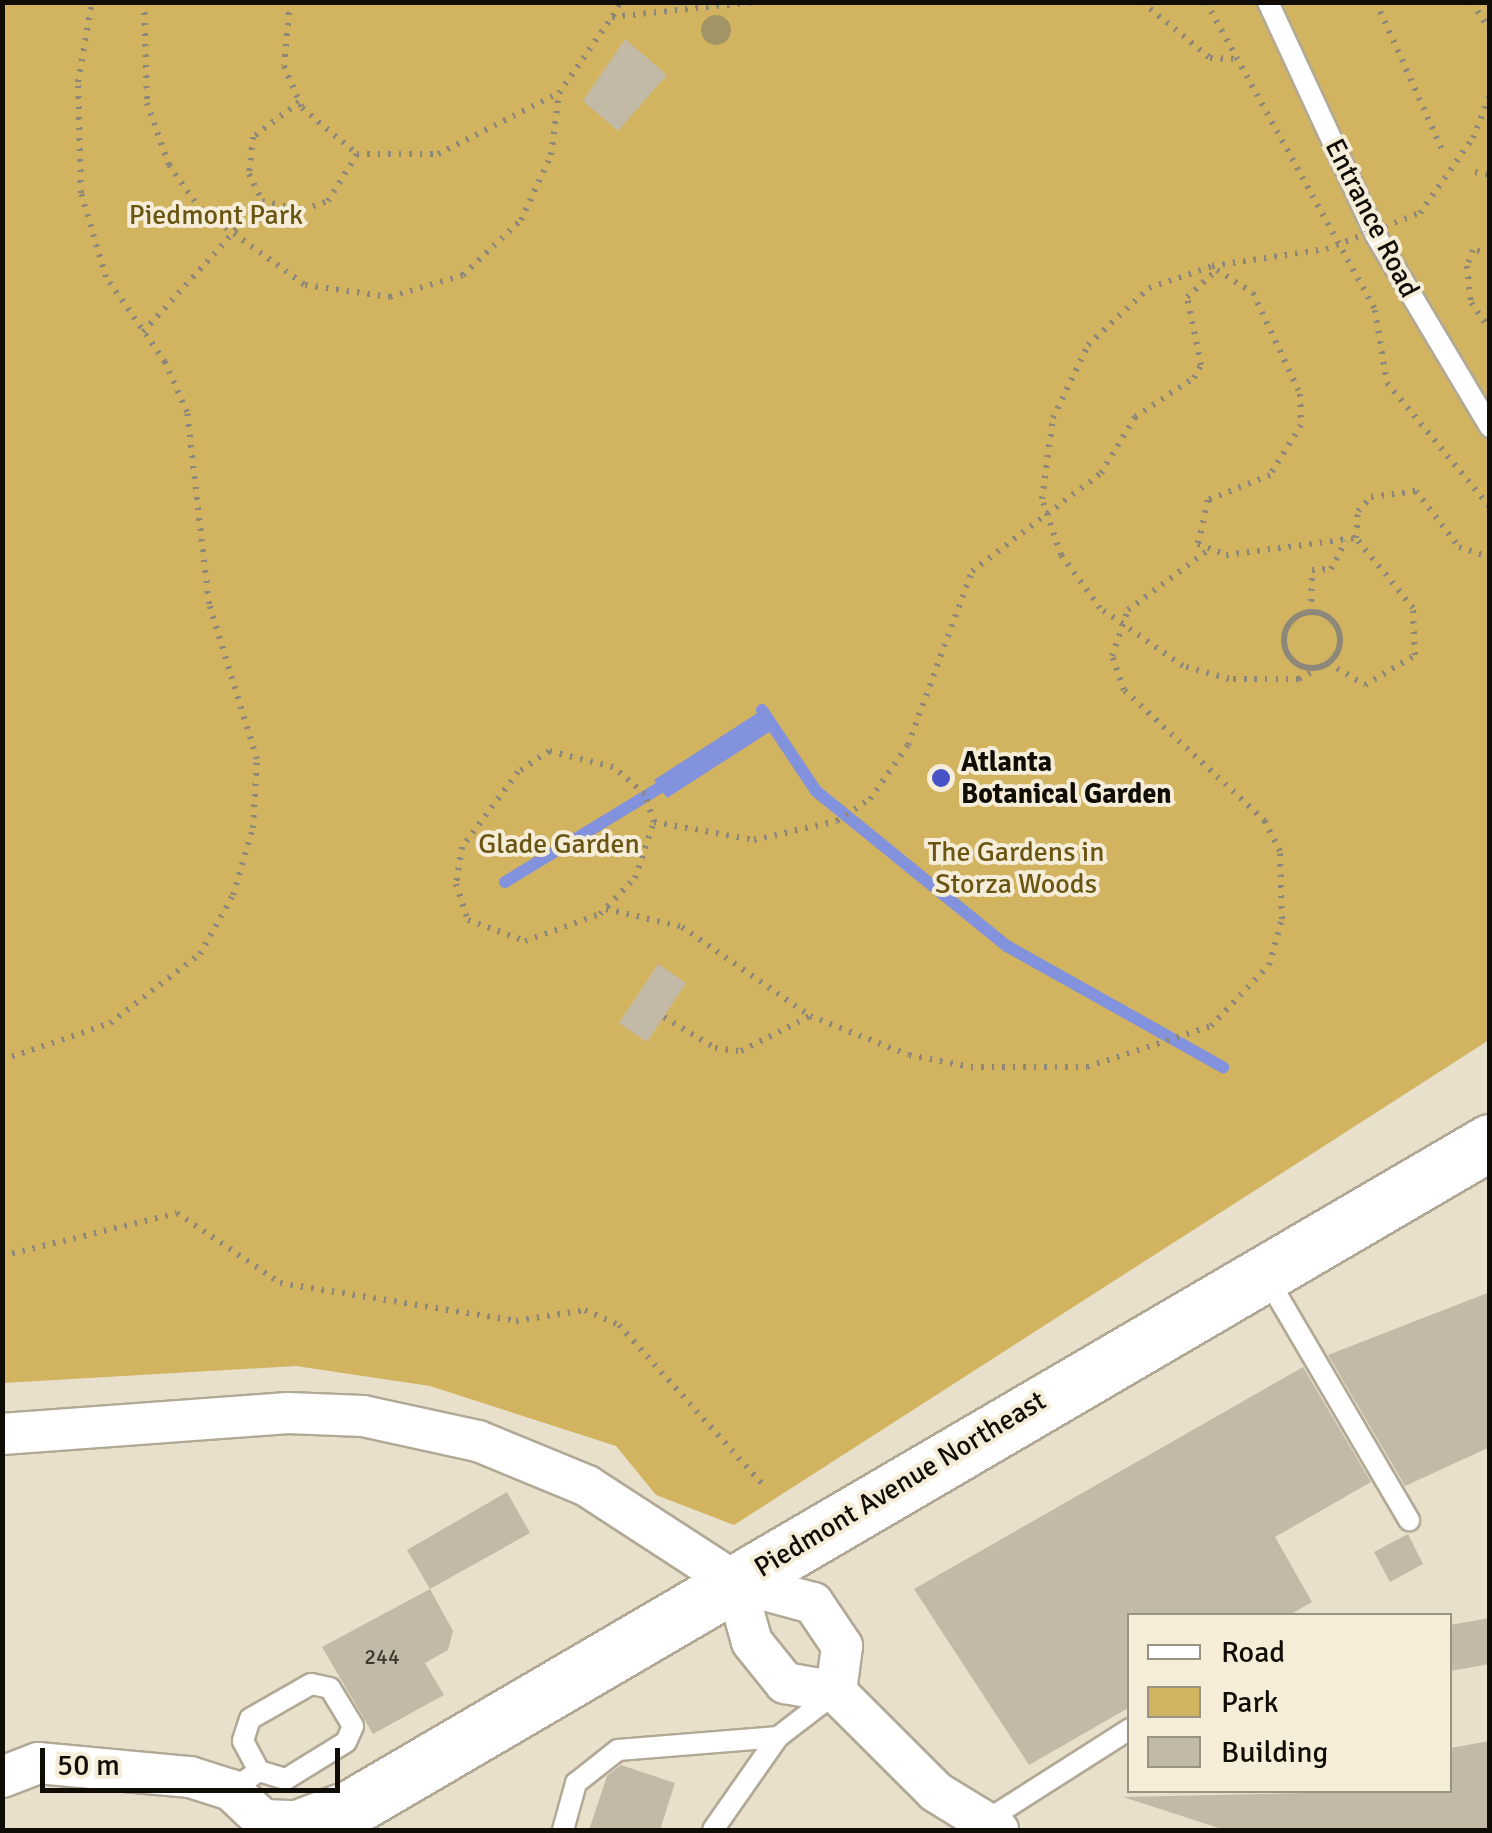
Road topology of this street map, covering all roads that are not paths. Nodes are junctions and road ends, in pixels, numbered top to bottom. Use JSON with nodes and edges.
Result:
{"nodes":[{"id":1,"x":1268,"y":2,"type":"edge"},
{"id":2,"x":1490,"y":427,"type":"edge"},
{"id":3,"x":1490,"y":1142,"type":"edge"},
{"id":4,"x":1263,"y":1272,"type":"junction"},
{"id":5,"x":2,"y":1434,"type":"edge"},
{"id":6,"x":1410,"y":1520,"type":"dead end"},
{"id":7,"x":736,"y":1582,"type":"junction"},
{"id":8,"x":836,"y":1692,"type":"junction"},
{"id":9,"x":1127,"y":1730,"type":"edge"},
{"id":10,"x":778,"y":1737,"type":"junction"},
{"id":11,"x":2,"y":1777,"type":"edge"},
{"id":12,"x":245,"y":1780,"type":"junction"},
{"id":13,"x":390,"y":1786,"type":"junction"},
{"id":14,"x":991,"y":1826,"type":"edge"},
{"id":15,"x":313,"y":1830,"type":"edge"},
{"id":16,"x":563,"y":1830,"type":"edge"},
{"id":17,"x":714,"y":1830,"type":"edge"}],
"edges":[{"from":1,"to":2,"type":"lane","name":"Entrance Road"},
{"from":3,"to":4,"type":"main road","name":"Piedmont Avenue Northeast"},
{"from":4,"to":6,"type":"lane"},
{"from":4,"to":7,"type":"main road","name":"Piedmont Avenue Northeast"},
{"from":5,"to":7,"type":"street"},
{"from":7,"to":8,"type":"street"},
{"from":7,"to":8,"type":"street"},
{"from":7,"to":13,"type":"main road","name":"Piedmont Avenue Northeast"},
{"from":8,"to":10,"type":"lane"},
{"from":8,"to":14,"type":"street"},
{"from":9,"to":14,"type":"lane"},
{"from":10,"to":16,"type":"lane"},
{"from":10,"to":17,"type":"lane"},
{"from":11,"to":12,"type":"street"},
{"from":12,"to":12,"type":"lane"},
{"from":12,"to":13,"type":"street"},
{"from":13,"to":15,"type":"main road","name":"Piedmont Avenue Northeast"}]}
